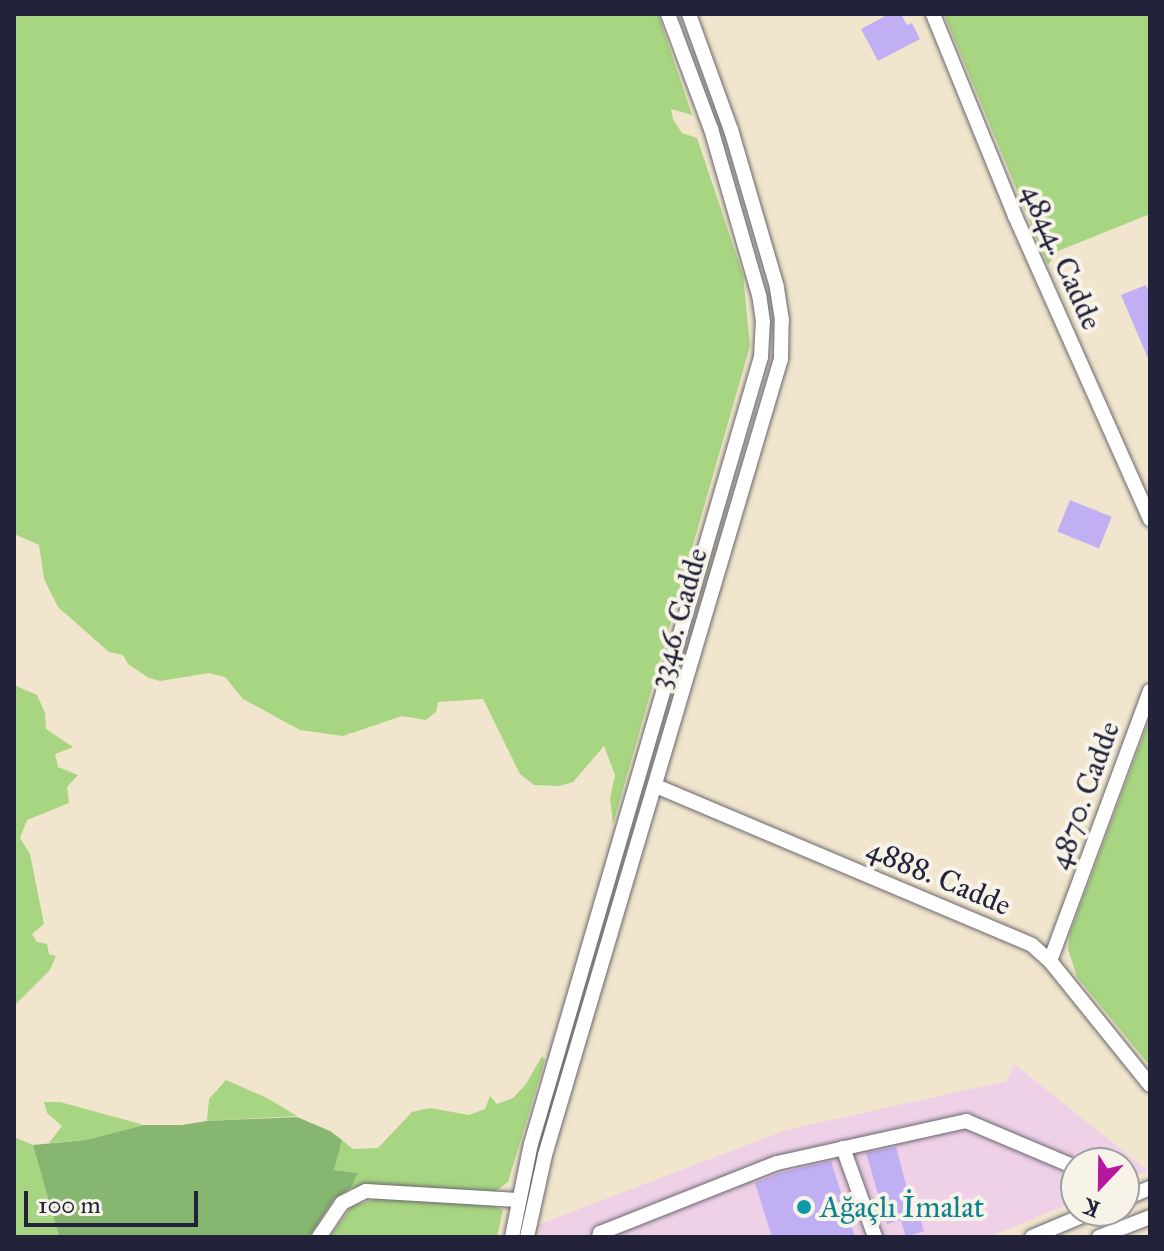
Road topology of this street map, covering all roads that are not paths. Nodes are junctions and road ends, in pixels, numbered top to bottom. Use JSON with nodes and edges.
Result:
{"nodes":[{"id":1,"x":668,"y":14,"type":"edge"},
{"id":2,"x":689,"y":14,"type":"edge"},
{"id":3,"x":933,"y":14,"type":"edge"},
{"id":4,"x":1150,"y":519,"type":"edge"},
{"id":5,"x":1150,"y":691,"type":"edge"},
{"id":6,"x":656,"y":786,"type":"junction"},
{"id":7,"x":1050,"y":961,"type":"junction"},
{"id":8,"x":1150,"y":1085,"type":"edge"},
{"id":9,"x":843,"y":1148,"type":"junction"},
{"id":10,"x":1060,"y":1161,"type":"edge"},
{"id":11,"x":518,"y":1200,"type":"junction"},
{"id":12,"x":1150,"y":1217,"type":"edge"},
{"id":13,"x":1060,"y":1225,"type":"edge"},
{"id":14,"x":319,"y":1237,"type":"edge"},
{"id":15,"x":512,"y":1237,"type":"edge"},
{"id":16,"x":527,"y":1237,"type":"edge"},
{"id":17,"x":599,"y":1237,"type":"edge"},
{"id":18,"x":875,"y":1237,"type":"edge"},
{"id":19,"x":1032,"y":1237,"type":"edge"},
{"id":20,"x":1099,"y":1237,"type":"edge"}],
"edges":[{"from":1,"to":11,"type":"street","name":"3346. Cadde"},
{"from":2,"to":6,"type":"street","name":"3346. Cadde"},
{"from":3,"to":4,"type":"street","name":"4844. Cadde"},
{"from":5,"to":7,"type":"street","name":"4870. Cadde"},
{"from":6,"to":7,"type":"street","name":"4888. Cadde"},
{"from":6,"to":16,"type":"street","name":"3346. Cadde"},
{"from":7,"to":8,"type":"street","name":"4888. Cadde"},
{"from":9,"to":10,"type":"street"},
{"from":9,"to":17,"type":"street"},
{"from":9,"to":18,"type":"street"},
{"from":11,"to":14,"type":"street"},
{"from":11,"to":15,"type":"street","name":"3346. Cadde"},
{"from":12,"to":20,"type":"street"},
{"from":13,"to":19,"type":"street"}]}
